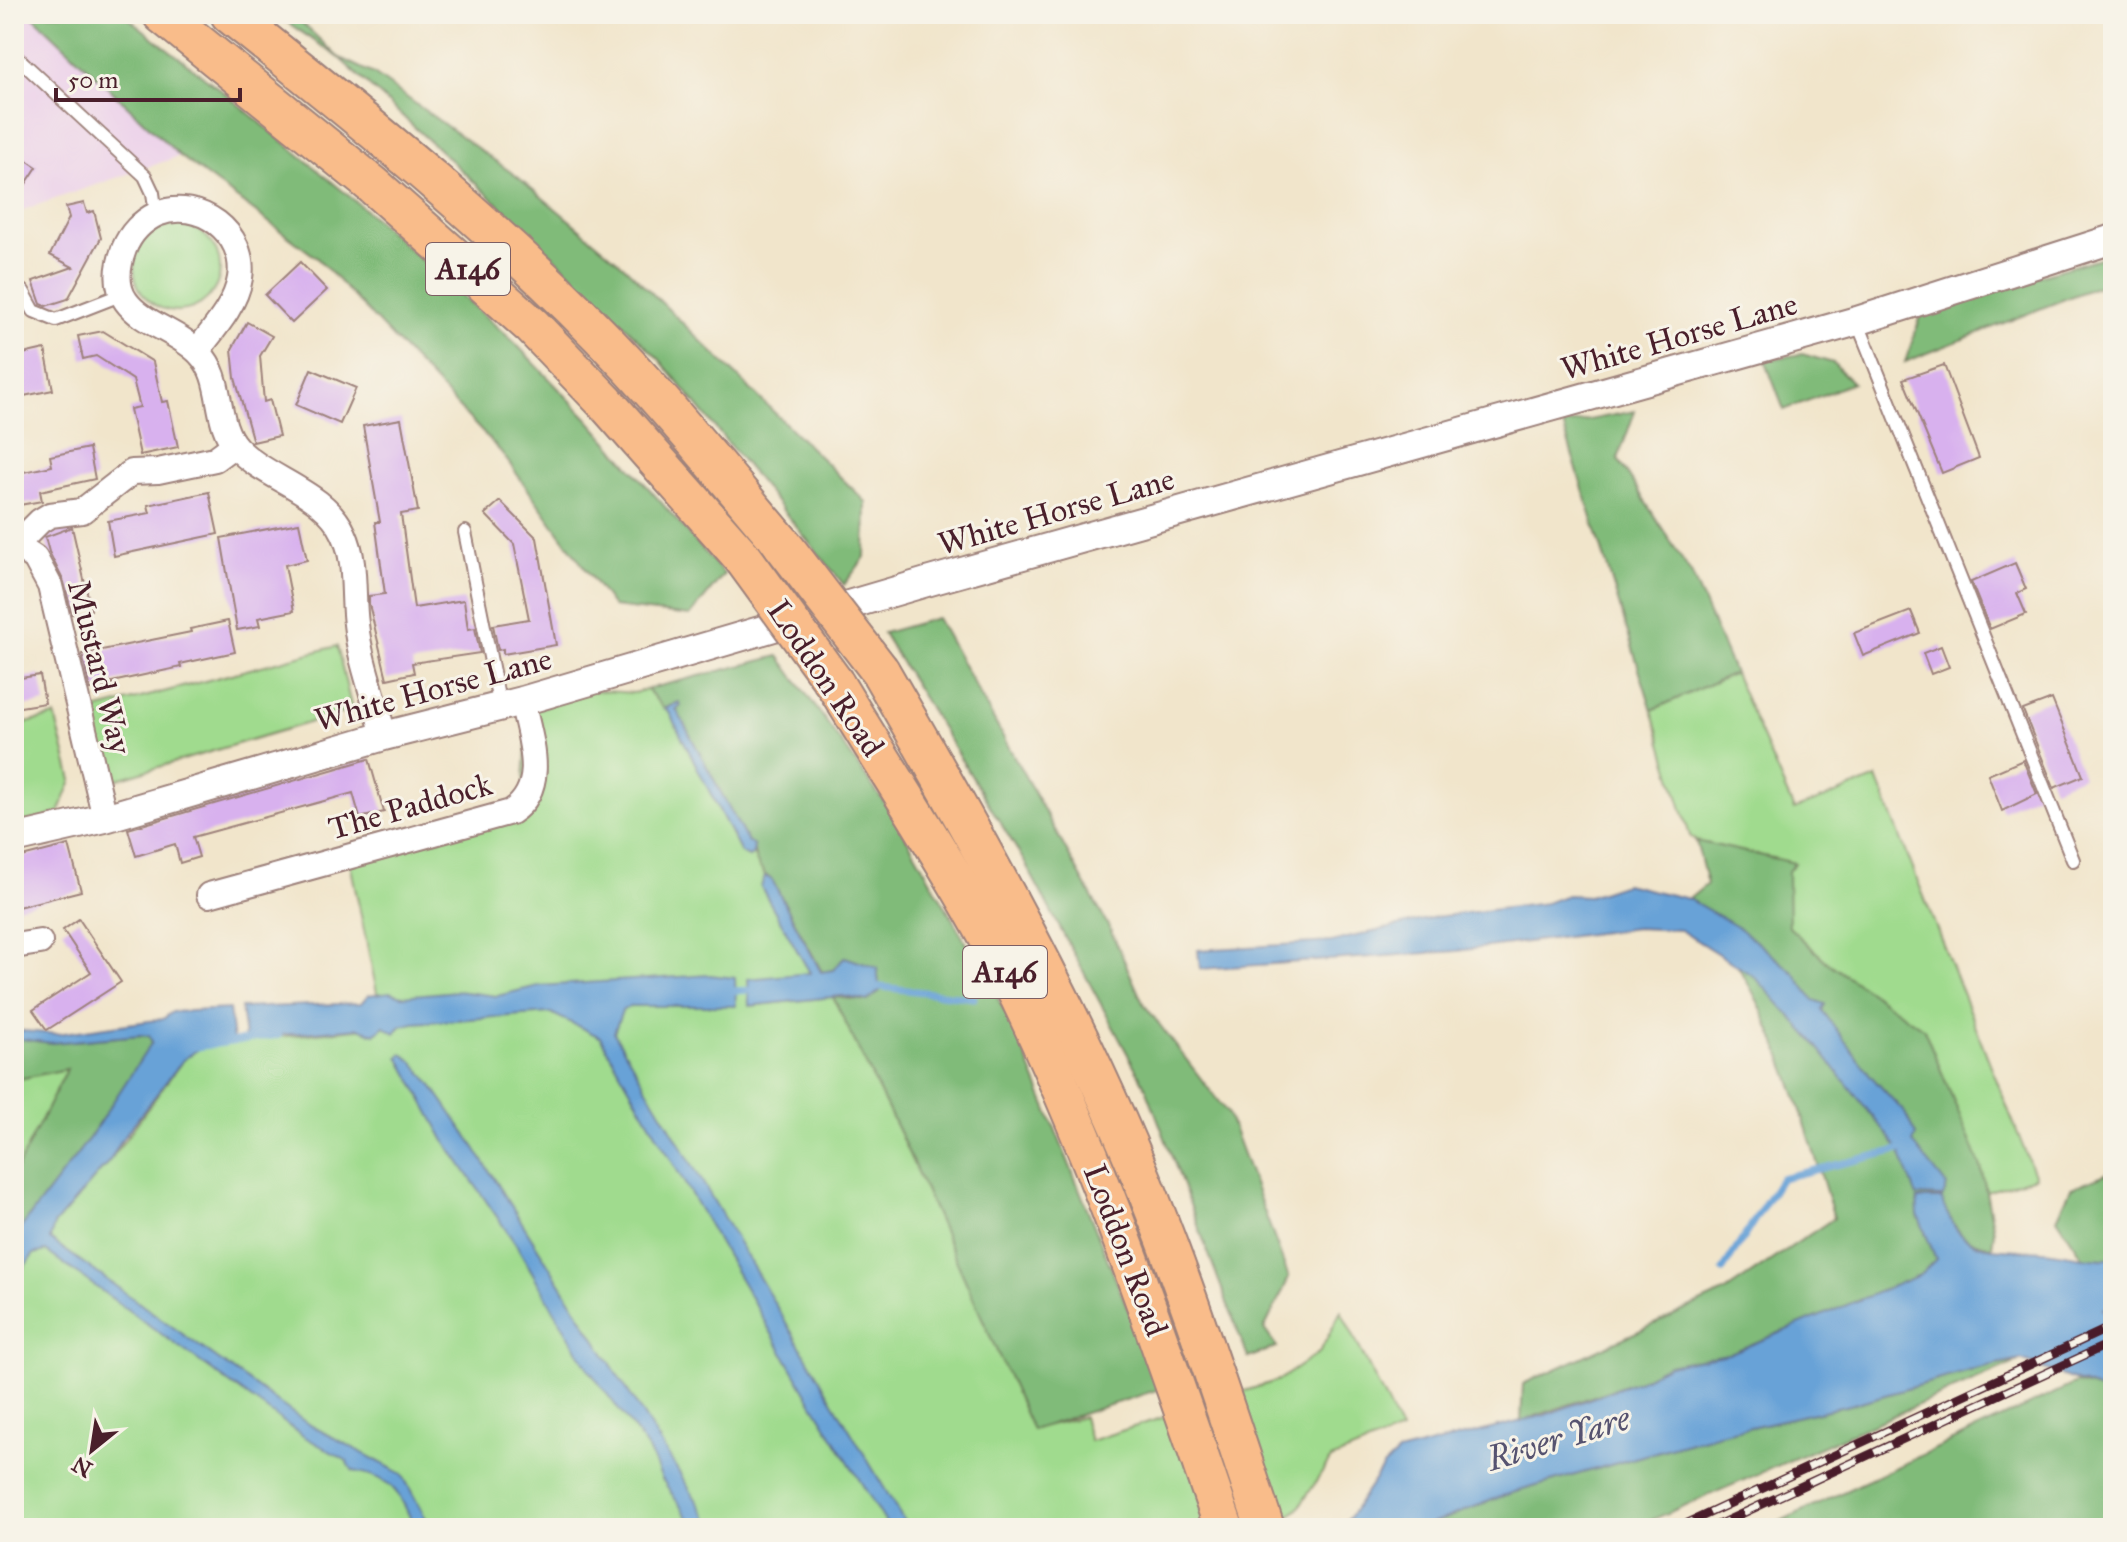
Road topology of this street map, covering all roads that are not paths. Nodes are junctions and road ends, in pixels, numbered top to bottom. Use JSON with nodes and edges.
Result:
{"nodes":[{"id":1,"x":162,"y":14,"type":"edge"},
{"id":2,"x":230,"y":14,"type":"edge"},
{"id":3,"x":21,"y":61,"type":"dead end"},
{"id":4,"x":156,"y":214,"type":"junction"},
{"id":5,"x":2113,"y":239,"type":"edge"},
{"id":6,"x":23,"y":291,"type":"dead end"},
{"id":7,"x":123,"y":294,"type":"junction"},
{"id":8,"x":1857,"y":321,"type":"junction"},
{"id":9,"x":197,"y":351,"type":"junction"},
{"id":10,"x":234,"y":445,"type":"junction"},
{"id":11,"x":465,"y":532,"type":"dead end"},
{"id":12,"x":15,"y":545,"type":"edge"},
{"id":13,"x":511,"y":704,"type":"junction"},
{"id":14,"x":384,"y":736,"type":"junction"},
{"id":15,"x":105,"y":818,"type":"junction"},
{"id":16,"x":14,"y":839,"type":"edge"},
{"id":17,"x":2073,"y":860,"type":"dead end"},
{"id":18,"x":209,"y":895,"type":"dead end"},
{"id":19,"x":40,"y":942,"type":"dead end"},
{"id":20,"x":14,"y":946,"type":"edge"},
{"id":21,"x":1224,"y":1528,"type":"edge"},
{"id":22,"x":1265,"y":1528,"type":"edge"}],
"edges":[{"from":1,"to":21,"type":"highway","name":"Loddon Road","number":"A146","bridge":true},
{"from":2,"to":22,"type":"highway","name":"Loddon Road","number":"A146","bridge":true},
{"from":3,"to":4,"type":"lane"},
{"from":4,"to":7,"type":"street"},
{"from":4,"to":9,"type":"street"},
{"from":5,"to":8,"type":"street","name":"White Horse Lane"},
{"from":6,"to":7,"type":"lane"},
{"from":7,"to":9,"type":"street"},
{"from":8,"to":13,"type":"street","name":"White Horse Lane"},
{"from":8,"to":17,"type":"lane"},
{"from":9,"to":10,"type":"street"},
{"from":10,"to":12,"type":"street"},
{"from":10,"to":14,"type":"street"},
{"from":11,"to":13,"type":"lane"},
{"from":12,"to":15,"type":"street","name":"Mustard Way"},
{"from":13,"to":14,"type":"street","name":"White Horse Lane"},
{"from":13,"to":18,"type":"street","name":"The Paddock"},
{"from":14,"to":15,"type":"street","name":"White Horse Lane"},
{"from":15,"to":16,"type":"street","name":"White Horse Lane"},
{"from":19,"to":20,"type":"street"}]}
